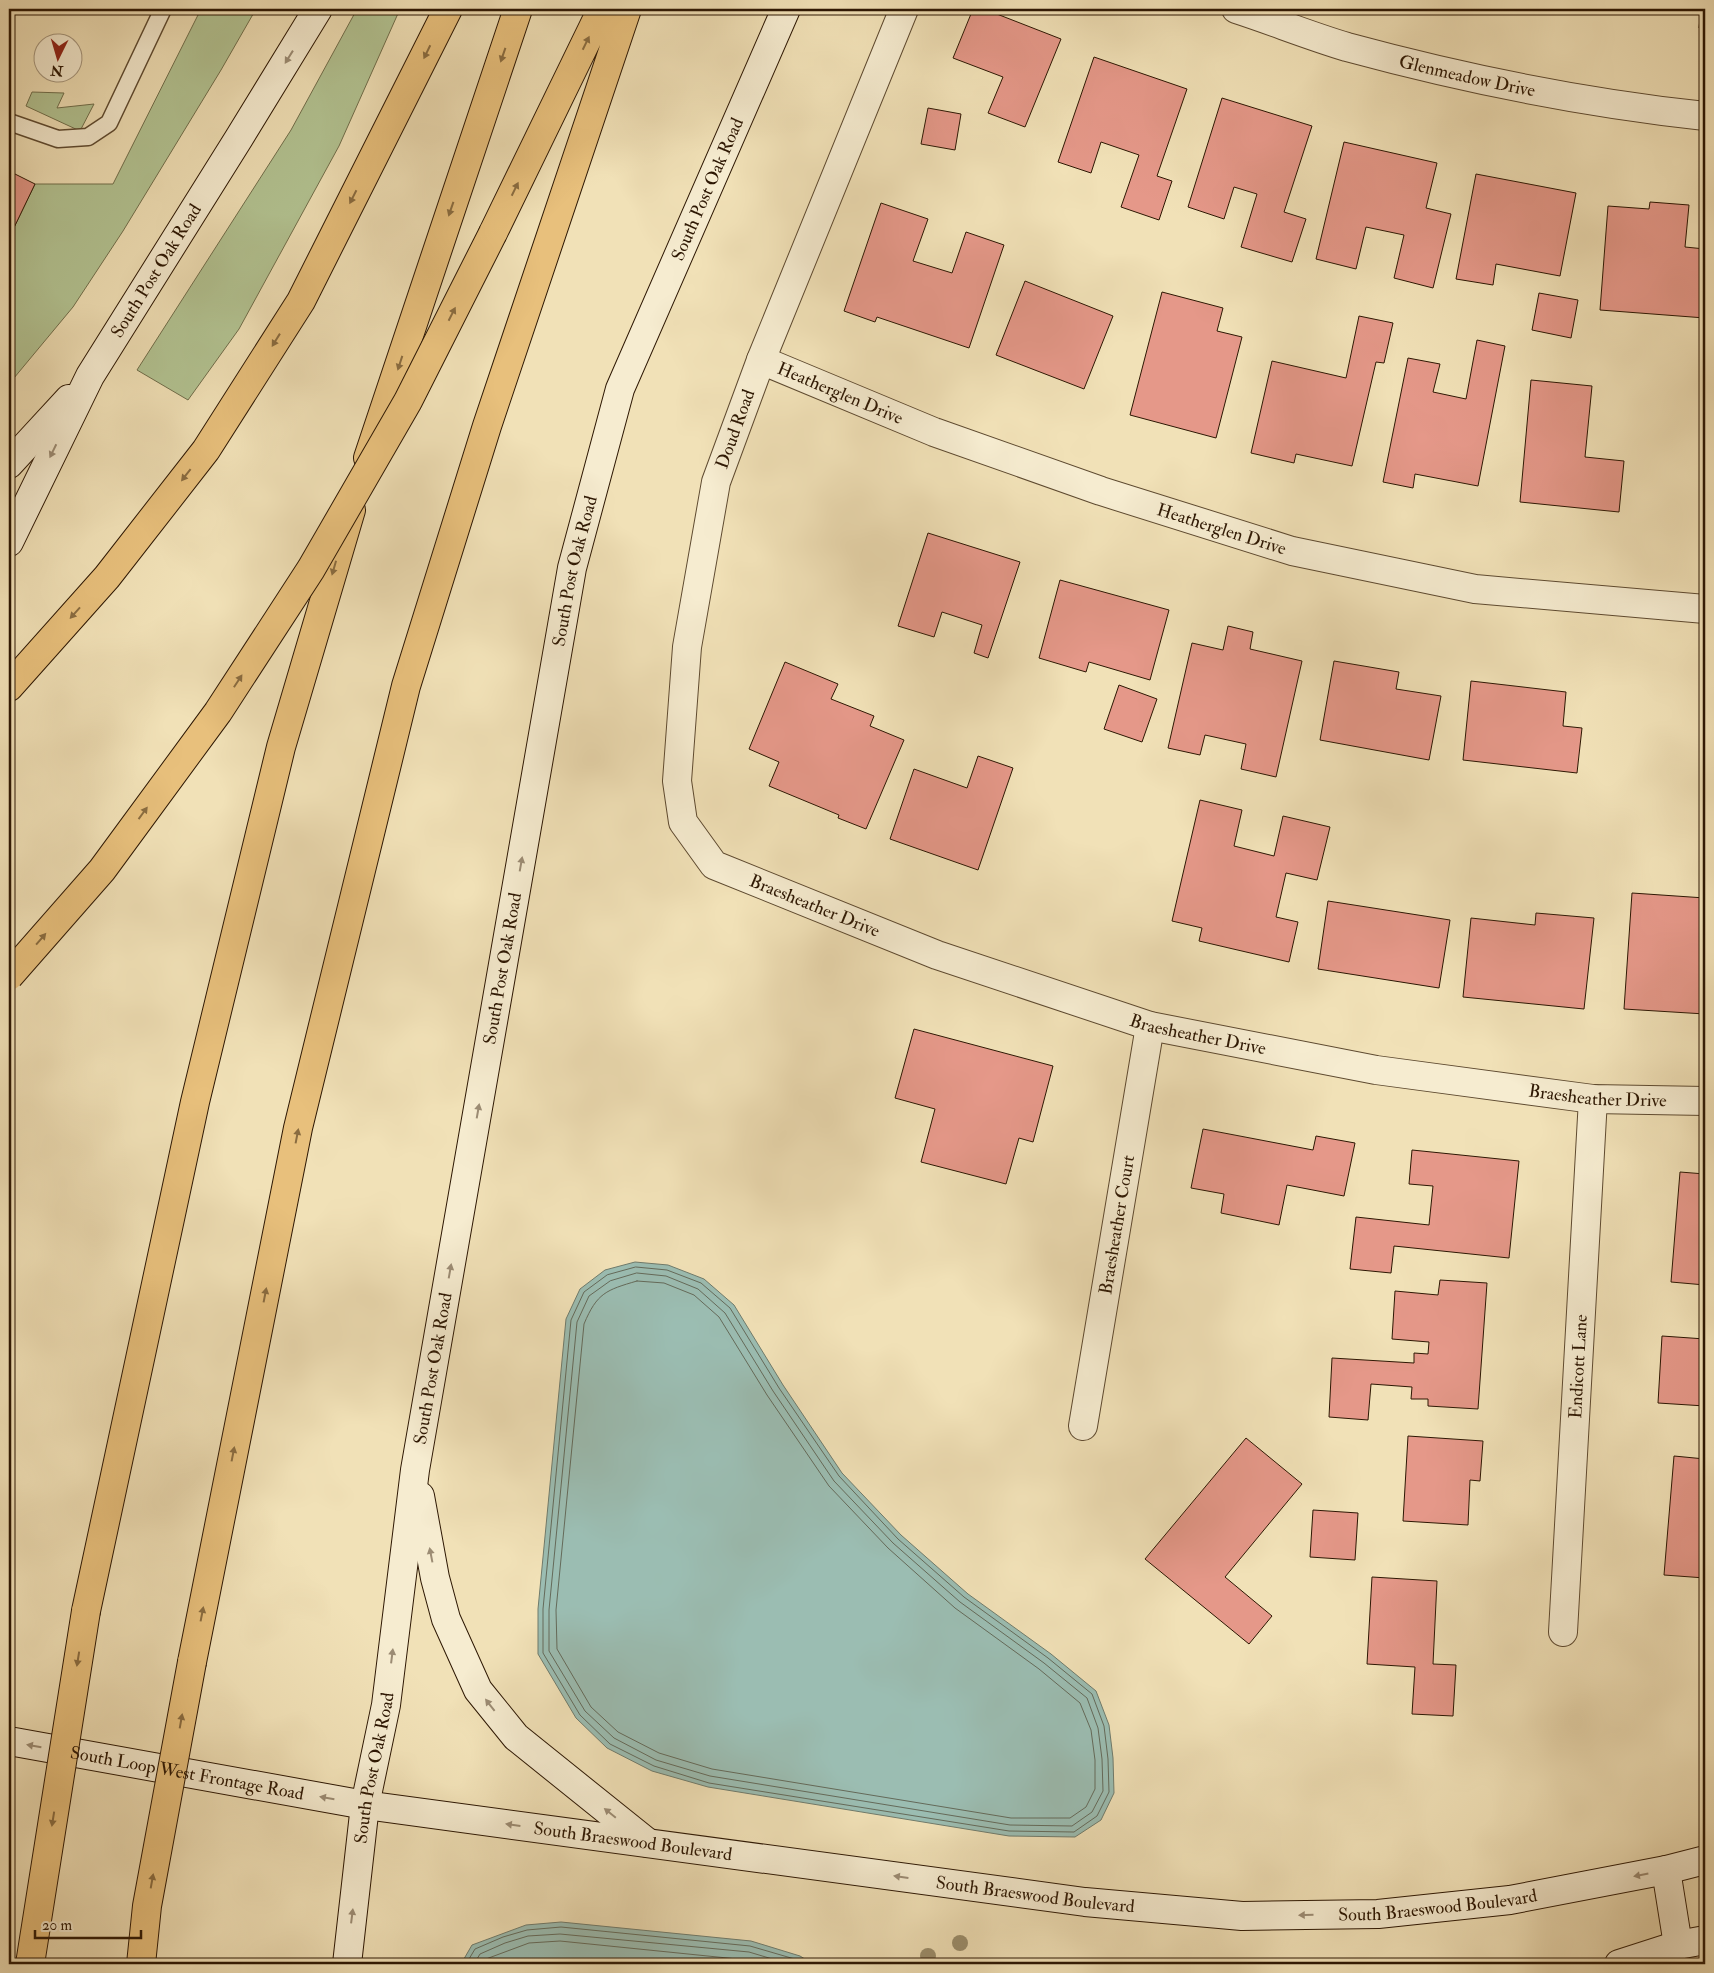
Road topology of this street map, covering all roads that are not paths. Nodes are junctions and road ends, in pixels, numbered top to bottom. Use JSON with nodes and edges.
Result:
{"nodes":[{"id":1,"x":163,"y":9,"type":"edge"},
{"id":2,"x":318,"y":9,"type":"edge"},
{"id":3,"x":448,"y":9,"type":"edge"},
{"id":4,"x":518,"y":9,"type":"edge"},
{"id":5,"x":602,"y":9,"type":"edge"},
{"id":6,"x":627,"y":9,"type":"edge"},
{"id":7,"x":786,"y":9,"type":"edge"},
{"id":8,"x":904,"y":9,"type":"edge"},
{"id":9,"x":1236,"y":9,"type":"edge"},
{"id":10,"x":1705,"y":116,"type":"edge"},
{"id":11,"x":9,"y":122,"type":"edge"},
{"id":12,"x":761,"y":360,"type":"junction"},
{"id":13,"x":90,"y":376,"type":"junction"},
{"id":14,"x":9,"y":464,"type":"edge"},
{"id":15,"x":9,"y":542,"type":"edge"},
{"id":16,"x":1705,"y":609,"type":"edge"},
{"id":17,"x":9,"y":687,"type":"edge"},
{"id":18,"x":714,"y":865,"type":"joint"},
{"id":19,"x":9,"y":976,"type":"edge"},
{"id":20,"x":1150,"y":1026,"type":"junction"},
{"id":21,"x":1593,"y":1099,"type":"junction"},
{"id":22,"x":1705,"y":1101,"type":"edge"},
{"id":23,"x":1083,"y":1426,"type":"dead end"},
{"id":24,"x":415,"y":1470,"type":"junction"},
{"id":25,"x":1563,"y":1632,"type":"dead end"},
{"id":26,"x":9,"y":1741,"type":"edge"},
{"id":27,"x":365,"y":1805,"type":"junction"},
{"id":28,"x":648,"y":1843,"type":"junction"},
{"id":29,"x":1705,"y":1860,"type":"edge"},
{"id":30,"x":1666,"y":1870,"type":"junction"},
{"id":31,"x":1705,"y":1940,"type":"edge"},
{"id":32,"x":1678,"y":1945,"type":"junction"},
{"id":33,"x":30,"y":1964,"type":"edge"},
{"id":34,"x":141,"y":1964,"type":"edge"},
{"id":35,"x":347,"y":1964,"type":"edge"},
{"id":36,"x":1619,"y":1964,"type":"edge"}],
"edges":[{"from":1,"to":11,"type":"lane"},
{"from":2,"to":13,"type":"main road","name":"South Post Oak Road","one_way":true},
{"from":3,"to":17,"type":"highway","one_way":true},
{"from":4,"to":33,"type":"highway","one_way":true,"bridge":true},
{"from":19,"to":5,"type":"highway","one_way":true,"bridge":true},
{"from":34,"to":6,"type":"highway","one_way":true,"bridge":true},
{"from":24,"to":7,"type":"main road","name":"South Post Oak Road","one_way":true},
{"from":8,"to":12,"type":"main road","name":"Doud Road"},
{"from":9,"to":10,"type":"main road","name":"Glenmeadow Drive"},
{"from":12,"to":16,"type":"main road","name":"Heatherglen Drive"},
{"from":12,"to":18,"type":"main road","name":"Doud Road"},
{"from":13,"to":14,"type":"main road"},
{"from":13,"to":15,"type":"main road","name":"South Post Oak Road","one_way":true},
{"from":18,"to":20,"type":"main road","name":"Braesheather Drive"},
{"from":20,"to":21,"type":"main road","name":"Braesheather Drive"},
{"from":20,"to":23,"type":"main road","name":"Braesheather Court"},
{"from":21,"to":22,"type":"main road","name":"Braesheather Drive"},
{"from":21,"to":25,"type":"main road","name":"Endicott Lane"},
{"from":27,"to":24,"type":"main road","name":"South Post Oak Road","one_way":true},
{"from":28,"to":24,"type":"main road","one_way":true},
{"from":27,"to":26,"type":"main road","name":"South Loop West Frontage Road","one_way":true},
{"from":28,"to":27,"type":"main road","name":"South Braeswood Boulevard","one_way":true},
{"from":35,"to":27,"type":"main road","name":"South Post Oak Road","one_way":true},
{"from":30,"to":28,"type":"main road","name":"South Braeswood Boulevard","one_way":true},
{"from":29,"to":30,"type":"main road","name":"South Braeswood Boulevard"},
{"from":30,"to":32,"type":"main road"},
{"from":31,"to":32,"type":"main road"},
{"from":32,"to":36,"type":"main road"}]}
